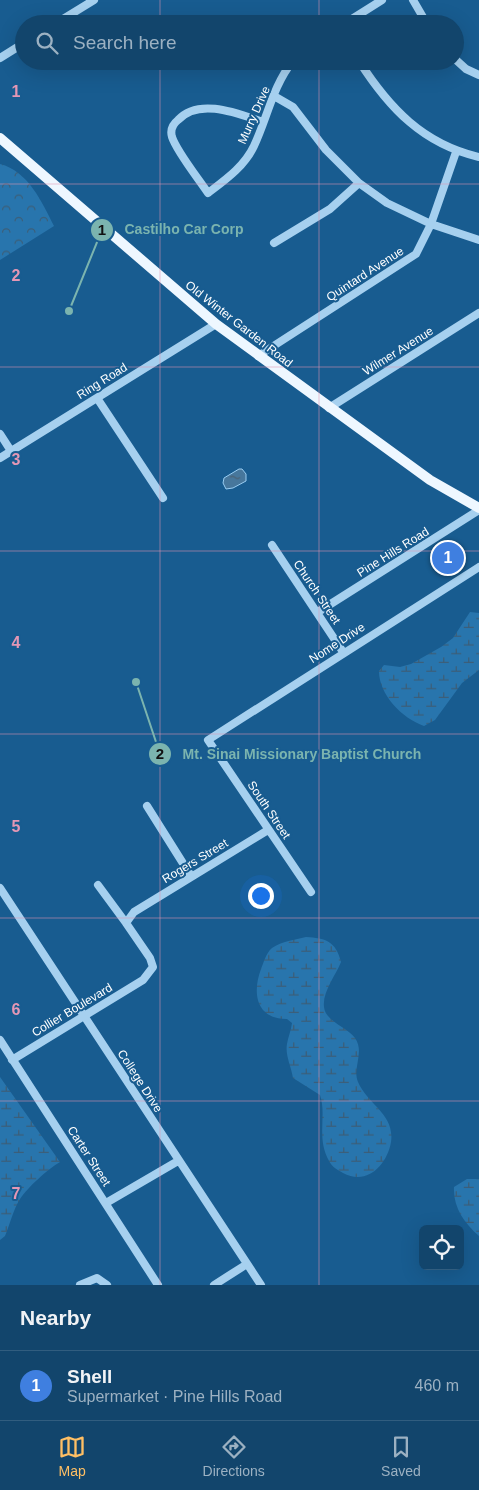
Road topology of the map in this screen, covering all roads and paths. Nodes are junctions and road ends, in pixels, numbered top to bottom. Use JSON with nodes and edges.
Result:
{"nodes":[{"id":1,"x":94,"y":0,"type":"edge"},
{"id":2,"x":382,"y":0,"type":"edge"},
{"id":3,"x":413,"y":0,"type":"edge"},
{"id":4,"x":70,"y":15,"type":"edge"},
{"id":5,"x":358,"y":15,"type":"edge"},
{"id":6,"x":422,"y":15,"type":"edge"},
{"id":7,"x":15,"y":49,"type":"edge"},
{"id":8,"x":0,"y":58,"type":"edge"},
{"id":9,"x":464,"y":67,"type":"edge"},
{"id":10,"x":288,"y":70,"type":"edge"},
{"id":11,"x":365,"y":70,"type":"edge"},
{"id":12,"x":479,"y":75,"type":"edge"},
{"id":13,"x":274,"y":96,"type":"junction"},
{"id":14,"x":263,"y":122,"type":"junction"},
{"id":15,"x":0,"y":138,"type":"edge"},
{"id":16,"x":456,"y":152,"type":"junction"},
{"id":17,"x":479,"y":157,"type":"edge"},
{"id":18,"x":359,"y":183,"type":"junction"},
{"id":19,"x":431,"y":224,"type":"junction"},
{"id":20,"x":479,"y":240,"type":"edge"},
{"id":21,"x":274,"y":243,"type":"dead end"},
{"id":22,"x":479,"y":313,"type":"edge"},
{"id":23,"x":216,"y":324,"type":"junction"},
{"id":24,"x":258,"y":356,"type":"junction"},
{"id":25,"x":97,"y":398,"type":"junction"},
{"id":26,"x":329,"y":408,"type":"junction"},
{"id":27,"x":0,"y":434,"type":"edge"},
{"id":28,"x":11,"y":451,"type":"junction"},
{"id":29,"x":0,"y":458,"type":"edge"},
{"id":30,"x":163,"y":498,"type":"dead end"},
{"id":31,"x":479,"y":509,"type":"edge"},
{"id":32,"x":272,"y":545,"type":"dead end"},
{"id":33,"x":479,"y":567,"type":"edge"},
{"id":34,"x":318,"y":612,"type":"junction"},
{"id":35,"x":343,"y":652,"type":"junction"},
{"id":36,"x":208,"y":740,"type":"joint"},
{"id":37,"x":147,"y":806,"type":"dead end"},
{"id":38,"x":268,"y":830,"type":"junction"},
{"id":39,"x":191,"y":876,"type":"junction"},
{"id":40,"x":98,"y":885,"type":"dead end"},
{"id":41,"x":0,"y":888,"type":"edge"},
{"id":42,"x":311,"y":892,"type":"dead end"},
{"id":43,"x":126,"y":923,"type":"junction"},
{"id":44,"x":85,"y":1015,"type":"junction"},
{"id":45,"x":0,"y":1040,"type":"edge"},
{"id":46,"x":12,"y":1060,"type":"junction"},
{"id":47,"x":178,"y":1161,"type":"junction"},
{"id":48,"x":106,"y":1203,"type":"junction"},
{"id":49,"x":247,"y":1264,"type":"junction"},
{"id":50,"x":80,"y":1285,"type":"edge"},
{"id":51,"x":106,"y":1285,"type":"edge"},
{"id":52,"x":158,"y":1285,"type":"edge"},
{"id":53,"x":214,"y":1285,"type":"edge"},
{"id":54,"x":261,"y":1285,"type":"edge"}],
"edges":[{"from":1,"to":4,"type":"street"},
{"from":2,"to":5,"type":"street"},
{"from":3,"to":6,"type":"street"},
{"from":7,"to":8,"type":"street"},
{"from":9,"to":12,"type":"street"},
{"from":10,"to":13,"type":"street","name":"Murry Drive"},
{"from":11,"to":16,"type":"street"},
{"from":13,"to":14,"type":"street","name":"Murry Drive"},
{"from":13,"to":18,"type":"street"},
{"from":14,"to":14,"type":"street","name":"Murry Drive"},
{"from":15,"to":23,"type":"main road","name":"Old Winter Garden Road"},
{"from":16,"to":17,"type":"street"},
{"from":16,"to":19,"type":"street","name":"Quintard Avenue"},
{"from":18,"to":19,"type":"street"},
{"from":18,"to":21,"type":"street"},
{"from":19,"to":20,"type":"street"},
{"from":19,"to":24,"type":"street","name":"Quintard Avenue"},
{"from":22,"to":26,"type":"street","name":"Wilmer Avenue"},
{"from":23,"to":24,"type":"main road","name":"Old Winter Garden Road"},
{"from":23,"to":25,"type":"street","name":"Ring Road"},
{"from":24,"to":26,"type":"main road","name":"Old Winter Garden Road"},
{"from":25,"to":28,"type":"street","name":"Ring Road"},
{"from":25,"to":30,"type":"street"},
{"from":26,"to":31,"type":"main road","name":"Old Winter Garden Road"},
{"from":27,"to":28,"type":"street"},
{"from":28,"to":29,"type":"street","name":"Ring Road"},
{"from":31,"to":34,"type":"street","name":"Pine Hills Road"},
{"from":32,"to":34,"type":"street","name":"Church Street"},
{"from":33,"to":35,"type":"street","name":"Nome Drive"},
{"from":34,"to":35,"type":"street","name":"Church Street"},
{"from":35,"to":36,"type":"street","name":"Nome Drive"},
{"from":36,"to":38,"type":"street","name":"South Street"},
{"from":37,"to":39,"type":"street"},
{"from":38,"to":39,"type":"street","name":"Rogers Street"},
{"from":38,"to":42,"type":"street","name":"South Street"},
{"from":39,"to":43,"type":"street","name":"Rogers Street"},
{"from":40,"to":43,"type":"street"},
{"from":41,"to":44,"type":"street","name":"College Drive"},
{"from":43,"to":44,"type":"street","name":"Collier Boulevard"},
{"from":44,"to":46,"type":"street","name":"Collier Boulevard"},
{"from":44,"to":47,"type":"street","name":"College Drive"},
{"from":45,"to":46,"type":"street","name":"Carter Street"},
{"from":46,"to":48,"type":"street","name":"Carter Street"},
{"from":47,"to":48,"type":"street"},
{"from":47,"to":49,"type":"street","name":"College Drive"},
{"from":48,"to":52,"type":"street","name":"Carter Street"},
{"from":49,"to":53,"type":"street"},
{"from":49,"to":54,"type":"street","name":"College Drive"},
{"from":50,"to":51,"type":"street"}]}
